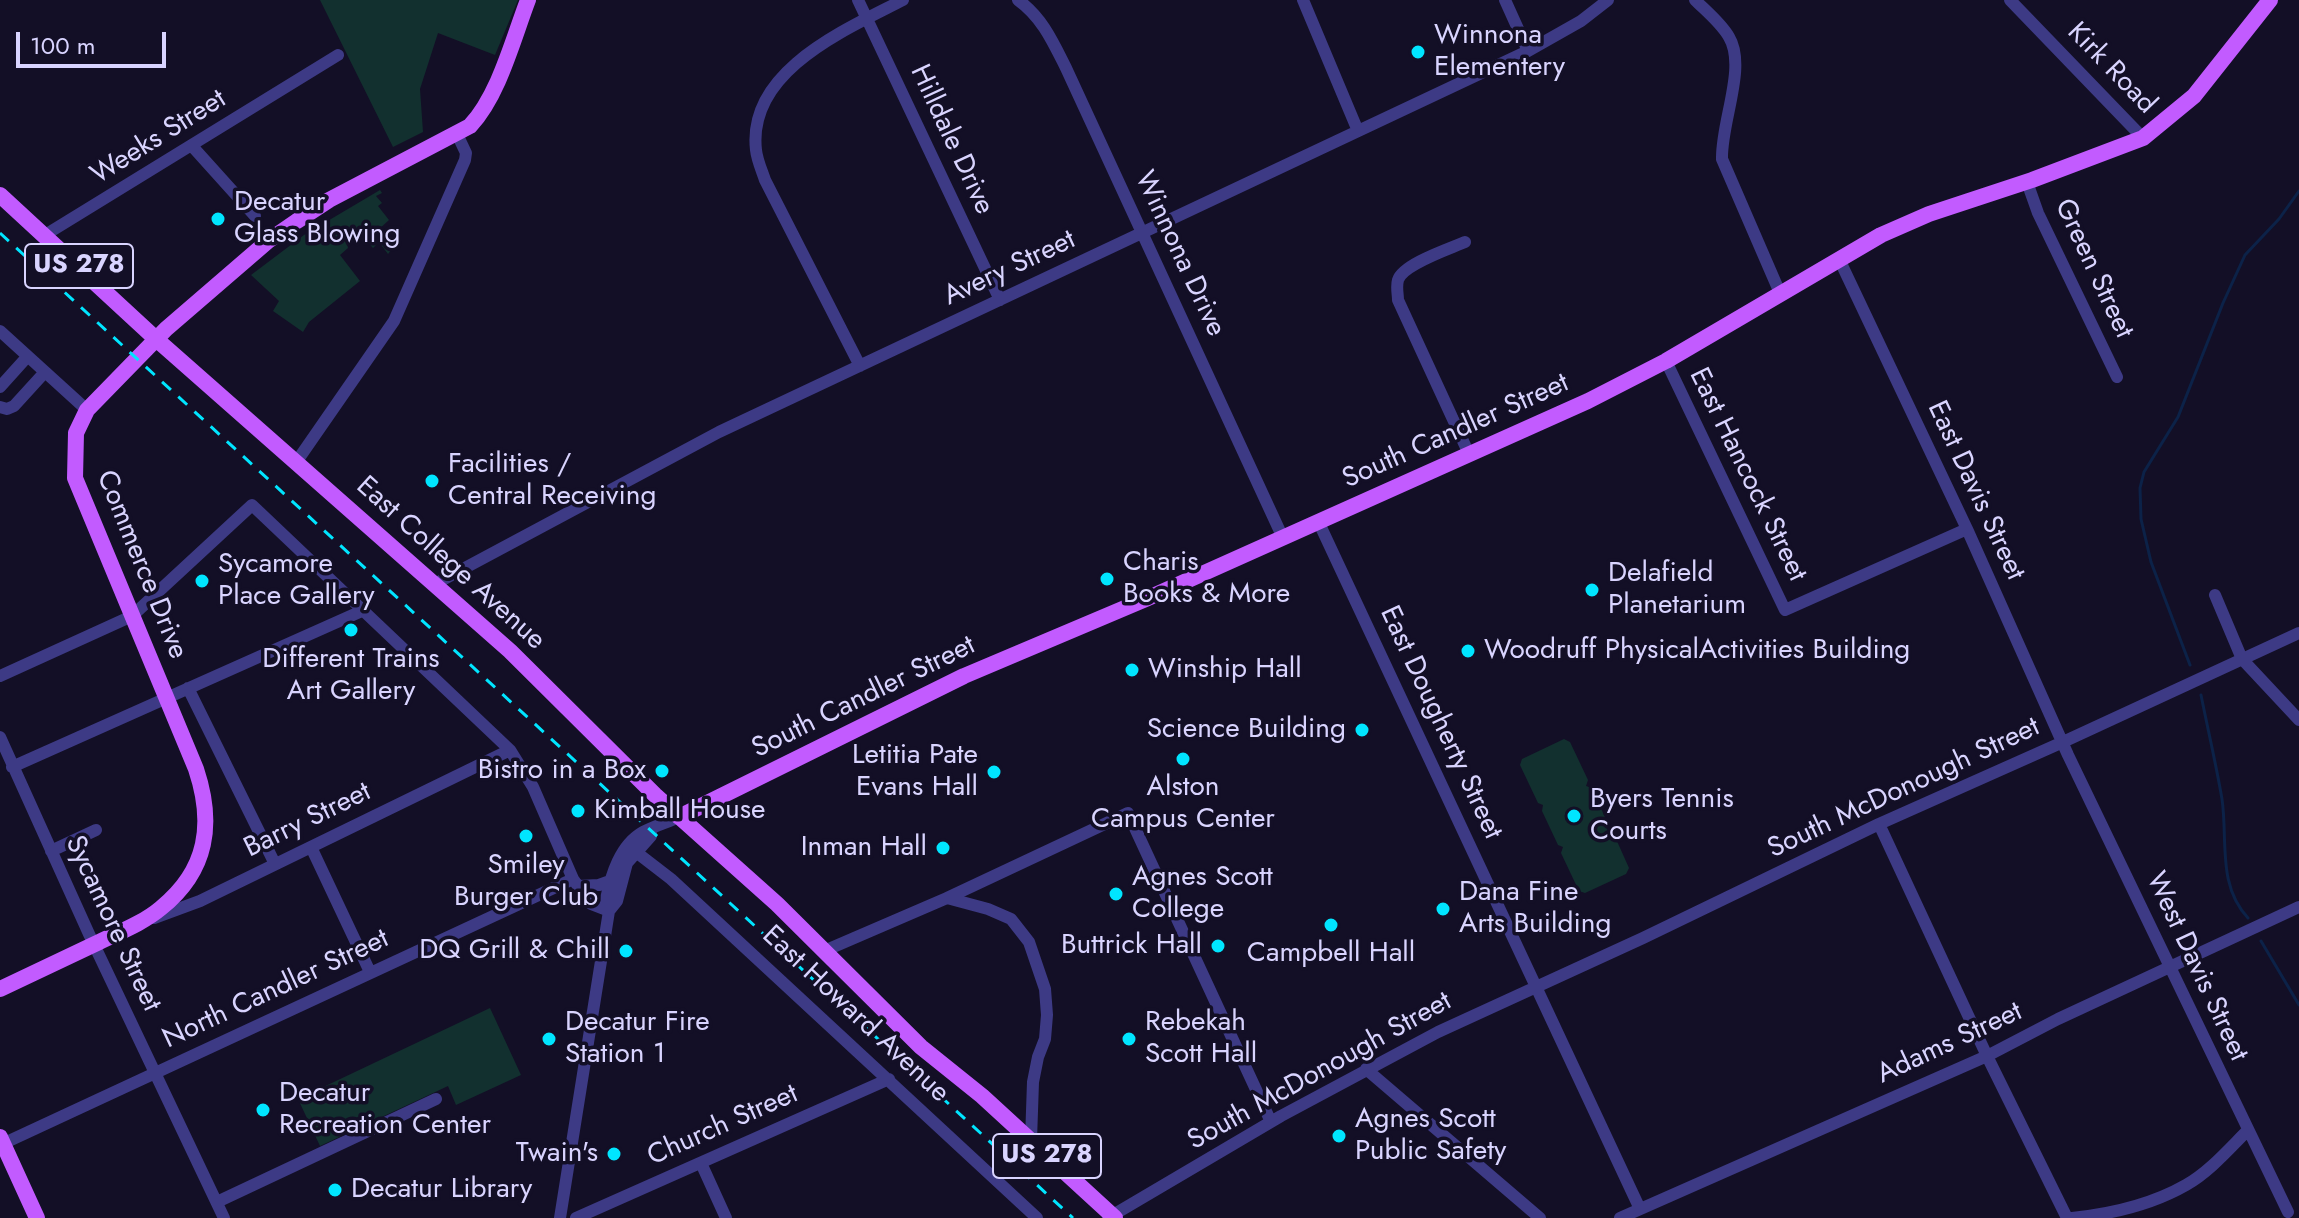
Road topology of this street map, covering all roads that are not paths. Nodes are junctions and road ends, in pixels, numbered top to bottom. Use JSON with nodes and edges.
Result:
{"nodes":[{"id":1,"x":528,"y":0,"type":"edge"},
{"id":2,"x":858,"y":0,"type":"edge"},
{"id":3,"x":903,"y":0,"type":"edge"},
{"id":4,"x":1018,"y":0,"type":"edge"},
{"id":5,"x":1303,"y":0,"type":"edge"},
{"id":6,"x":1505,"y":0,"type":"edge"},
{"id":7,"x":1608,"y":0,"type":"edge"},
{"id":8,"x":1695,"y":0,"type":"edge"},
{"id":9,"x":2010,"y":0,"type":"edge"},
{"id":10,"x":2270,"y":0,"type":"edge"},
{"id":11,"x":867,"y":18,"type":"junction"},
{"id":12,"x":1528,"y":51,"type":"junction"},
{"id":13,"x":338,"y":55,"type":"dead end"},
{"id":14,"x":1358,"y":131,"type":"junction"},
{"id":15,"x":457,"y":134,"type":"junction"},
{"id":16,"x":2143,"y":138,"type":"junction"},
{"id":17,"x":192,"y":146,"type":"junction"},
{"id":18,"x":2027,"y":182,"type":"junction"},
{"id":19,"x":0,"y":195,"type":"edge"},
{"id":20,"x":255,"y":216,"type":"dead end"},
{"id":21,"x":1143,"y":233,"type":"junction"},
{"id":22,"x":45,"y":235,"type":"junction"},
{"id":23,"x":1465,"y":242,"type":"dead end"},
{"id":24,"x":1840,"y":261,"type":"junction"},
{"id":25,"x":1780,"y":293,"type":"junction"},
{"id":26,"x":1000,"y":300,"type":"junction"},
{"id":27,"x":0,"y":331,"type":"edge"},
{"id":28,"x":156,"y":339,"type":"junction"},
{"id":29,"x":27,"y":357,"type":"junction"},
{"id":30,"x":1666,"y":361,"type":"junction"},
{"id":31,"x":860,"y":366,"type":"junction"},
{"id":32,"x":45,"y":372,"type":"junction"},
{"id":33,"x":2117,"y":377,"type":"dead end"},
{"id":34,"x":0,"y":387,"type":"edge"},
{"id":35,"x":0,"y":407,"type":"edge"},
{"id":36,"x":87,"y":410,"type":"junction"},
{"id":37,"x":1469,"y":454,"type":"junction"},
{"id":38,"x":297,"y":461,"type":"junction"},
{"id":39,"x":1319,"y":523,"type":"junction"},
{"id":40,"x":1967,"y":529,"type":"junction"},
{"id":41,"x":1283,"y":538,"type":"junction"},
{"id":42,"x":433,"y":585,"type":"junction"},
{"id":43,"x":2215,"y":595,"type":"dead end"},
{"id":44,"x":364,"y":610,"type":"junction"},
{"id":45,"x":132,"y":616,"type":"junction"},
{"id":46,"x":2299,"y":633,"type":"edge"},
{"id":47,"x":2242,"y":659,"type":"junction"},
{"id":48,"x":0,"y":676,"type":"edge"},
{"id":49,"x":188,"y":688,"type":"junction"},
{"id":50,"x":166,"y":697,"type":"junction"},
{"id":51,"x":2299,"y":720,"type":"edge"},
{"id":52,"x":0,"y":737,"type":"edge"},
{"id":53,"x":2063,"y":742,"type":"junction"},
{"id":54,"x":510,"y":750,"type":"junction"},
{"id":55,"x":12,"y":767,"type":"junction"},
{"id":56,"x":679,"y":817,"type":"junction"},
{"id":57,"x":1879,"y":824,"type":"junction"},
{"id":58,"x":96,"y":830,"type":"dead end"},
{"id":59,"x":651,"y":830,"type":"junction"},
{"id":60,"x":311,"y":847,"type":"junction"},
{"id":61,"x":51,"y":851,"type":"junction"},
{"id":62,"x":636,"y":852,"type":"junction"},
{"id":63,"x":275,"y":864,"type":"junction"},
{"id":64,"x":610,"y":881,"type":"junction"},
{"id":65,"x":575,"y":882,"type":"junction"},
{"id":66,"x":947,"y":898,"type":"junction"},
{"id":67,"x":2299,"y":907,"type":"edge"},
{"id":68,"x":610,"y":908,"type":"junction"},
{"id":69,"x":125,"y":929,"type":"junction"},
{"id":70,"x":94,"y":944,"type":"junction"},
{"id":71,"x":824,"y":951,"type":"junction"},
{"id":72,"x":2171,"y":967,"type":"junction"},
{"id":73,"x":370,"y":972,"type":"junction"},
{"id":74,"x":1537,"y":987,"type":"junction"},
{"id":75,"x":0,"y":989,"type":"edge"},
{"id":76,"x":1987,"y":1056,"type":"junction"},
{"id":77,"x":1366,"y":1069,"type":"junction"},
{"id":78,"x":155,"y":1073,"type":"junction"},
{"id":79,"x":889,"y":1079,"type":"junction"},
{"id":80,"x":436,"y":1099,"type":"dead end"},
{"id":81,"x":1271,"y":1122,"type":"junction"},
{"id":82,"x":2247,"y":1131,"type":"junction"},
{"id":83,"x":1031,"y":1140,"type":"junction"},
{"id":84,"x":1,"y":1142,"type":"edge"},
{"id":85,"x":701,"y":1163,"type":"junction"},
{"id":86,"x":217,"y":1202,"type":"junction"},
{"id":87,"x":1640,"y":1209,"type":"junction"},
{"id":88,"x":2288,"y":1212,"type":"dead end"},
{"id":89,"x":1112,"y":1217,"type":"edge"},
{"id":90,"x":37,"y":1218,"type":"edge"},
{"id":91,"x":224,"y":1218,"type":"edge"},
{"id":92,"x":560,"y":1218,"type":"edge"},
{"id":93,"x":576,"y":1218,"type":"edge"},
{"id":94,"x":726,"y":1218,"type":"edge"},
{"id":95,"x":1037,"y":1218,"type":"edge"},
{"id":96,"x":1540,"y":1218,"type":"edge"},
{"id":97,"x":1620,"y":1218,"type":"edge"},
{"id":98,"x":2069,"y":1218,"type":"edge"}],
"edges":[{"from":1,"to":15,"type":"main road","name":"Commerce Drive"},
{"from":2,"to":11,"type":"street","name":"Hilldale Drive"},
{"from":3,"to":11,"type":"street"},
{"from":4,"to":21,"type":"street","name":"Winnona Drive"},
{"from":5,"to":14,"type":"street"},
{"from":6,"to":12,"type":"street"},
{"from":7,"to":12,"type":"street","name":"Avery Street"},
{"from":8,"to":25,"type":"street"},
{"from":9,"to":16,"type":"street","name":"Kirk Road"},
{"from":10,"to":16,"type":"main road","name":"South Candler Street"},
{"from":11,"to":26,"type":"street","name":"Hilldale Drive"},
{"from":11,"to":31,"type":"street"},
{"from":12,"to":14,"type":"street","name":"Avery Street"},
{"from":13,"to":17,"type":"street","name":"Weeks Street"},
{"from":14,"to":21,"type":"street","name":"Avery Street"},
{"from":15,"to":28,"type":"main road","name":"Commerce Drive"},
{"from":15,"to":38,"type":"street"},
{"from":16,"to":18,"type":"main road","name":"South Candler Street"},
{"from":17,"to":20,"type":"street"},
{"from":17,"to":22,"type":"street","name":"Weeks Street"},
{"from":18,"to":24,"type":"main road","name":"South Candler Street"},
{"from":18,"to":33,"type":"street","name":"Green Street"},
{"from":19,"to":22,"type":"main road","name":"East College Avenue","number":"US 278"},
{"from":21,"to":26,"type":"street","name":"Avery Street"},
{"from":21,"to":41,"type":"street","name":"Winnona Drive"},
{"from":22,"to":28,"type":"main road","name":"East College Avenue","number":"US 278"},
{"from":23,"to":37,"type":"street"},
{"from":24,"to":25,"type":"main road","name":"South Candler Street"},
{"from":24,"to":40,"type":"street","name":"East Davis Street"},
{"from":25,"to":30,"type":"main road","name":"South Candler Street"},
{"from":26,"to":31,"type":"street","name":"Avery Street"},
{"from":27,"to":29,"type":"street"},
{"from":28,"to":36,"type":"main road","name":"Commerce Drive"},
{"from":28,"to":38,"type":"main road","name":"East College Avenue","number":"US 278"},
{"from":29,"to":32,"type":"street"},
{"from":29,"to":34,"type":"street"},
{"from":30,"to":37,"type":"main road","name":"South Candler Street"},
{"from":30,"to":40,"type":"street","name":"East Hancock Street"},
{"from":31,"to":42,"type":"street","name":"Avery Street"},
{"from":32,"to":35,"type":"street"},
{"from":32,"to":36,"type":"street"},
{"from":36,"to":45,"type":"main road","name":"Commerce Drive"},
{"from":37,"to":39,"type":"main road","name":"South Candler Street"},
{"from":38,"to":42,"type":"main road","name":"East College Avenue","number":"US 278"},
{"from":39,"to":41,"type":"main road","name":"South Candler Street"},
{"from":39,"to":74,"type":"street","name":"East Dougherty Street"},
{"from":40,"to":53,"type":"street","name":"East Davis Street"},
{"from":41,"to":56,"type":"main road","name":"South Candler Street"},
{"from":42,"to":56,"type":"main road","name":"East College Avenue","number":"US 278"},
{"from":43,"to":47,"type":"street"},
{"from":44,"to":45,"type":"street"},
{"from":44,"to":49,"type":"street"},
{"from":44,"to":54,"type":"street"},
{"from":45,"to":48,"type":"street"},
{"from":45,"to":50,"type":"main road","name":"Commerce Drive"},
{"from":46,"to":47,"type":"street","name":"South McDonough Street"},
{"from":47,"to":51,"type":"street"},
{"from":47,"to":53,"type":"street","name":"South McDonough Street"},
{"from":49,"to":50,"type":"street"},
{"from":49,"to":63,"type":"street"},
{"from":50,"to":55,"type":"street"},
{"from":50,"to":69,"type":"main road","name":"Commerce Drive"},
{"from":52,"to":55,"type":"street","name":"Sycamore Street"},
{"from":53,"to":57,"type":"street","name":"South McDonough Street"},
{"from":53,"to":72,"type":"street","name":"West Davis Street"},
{"from":54,"to":60,"type":"street","name":"Barry Street"},
{"from":54,"to":65,"type":"street"},
{"from":55,"to":61,"type":"street","name":"Sycamore Street"},
{"from":56,"to":59,"type":"street","name":"South Candler Street"},
{"from":56,"to":71,"type":"main road","name":"East College Avenue","number":"US 278"},
{"from":57,"to":74,"type":"street","name":"South McDonough Street"},
{"from":57,"to":76,"type":"street"},
{"from":58,"to":61,"type":"street"},
{"from":59,"to":62,"type":"street"},
{"from":59,"to":64,"type":"street","name":"South Candler Street"},
{"from":60,"to":63,"type":"street","name":"Barry Street"},
{"from":60,"to":73,"type":"street"},
{"from":61,"to":70,"type":"street","name":"Sycamore Street"},
{"from":62,"to":68,"type":"street"},
{"from":62,"to":79,"type":"street","name":"East Howard Avenue"},
{"from":63,"to":69,"type":"street","name":"Barry Street"},
{"from":64,"to":65,"type":"street","name":"North Candler Street"},
{"from":64,"to":68,"type":"street"},
{"from":65,"to":68,"type":"street"},
{"from":65,"to":73,"type":"street","name":"North Candler Street"},
{"from":66,"to":71,"type":"street"},
{"from":66,"to":81,"type":"street"},
{"from":66,"to":83,"type":"street"},
{"from":67,"to":72,"type":"street","name":"Adams Street"},
{"from":68,"to":92,"type":"street"},
{"from":69,"to":70,"type":"main road","name":"Commerce Drive"},
{"from":70,"to":75,"type":"main road","name":"Commerce Drive"},
{"from":70,"to":78,"type":"street","name":"Sycamore Street"},
{"from":71,"to":83,"type":"main road","name":"East College Avenue","number":"US 278"},
{"from":72,"to":76,"type":"street","name":"Adams Street"},
{"from":72,"to":82,"type":"street","name":"West Davis Street"},
{"from":73,"to":78,"type":"street","name":"North Candler Street"},
{"from":74,"to":77,"type":"street","name":"South McDonough Street"},
{"from":74,"to":87,"type":"street","name":"East Dougherty Street"},
{"from":76,"to":87,"type":"street","name":"Adams Street"},
{"from":76,"to":98,"type":"street"},
{"from":77,"to":81,"type":"street","name":"South McDonough Street"},
{"from":77,"to":96,"type":"street"},
{"from":78,"to":84,"type":"street","name":"North Candler Street"},
{"from":78,"to":86,"type":"street","name":"Sycamore Street"},
{"from":79,"to":85,"type":"street","name":"Church Street"},
{"from":79,"to":95,"type":"street","name":"East Howard Avenue"},
{"from":80,"to":86,"type":"street"},
{"from":81,"to":89,"type":"street","name":"South McDonough Street"},
{"from":82,"to":88,"type":"street","name":"West Davis Street"},
{"from":82,"to":98,"type":"street"},
{"from":83,"to":89,"type":"main road","name":"East College Avenue","number":"US 278"},
{"from":84,"to":90,"type":"main road"},
{"from":85,"to":93,"type":"street","name":"Church Street"},
{"from":85,"to":94,"type":"street"},
{"from":86,"to":91,"type":"street","name":"Sycamore Street"},
{"from":87,"to":97,"type":"street","name":"Adams Street"}]}
